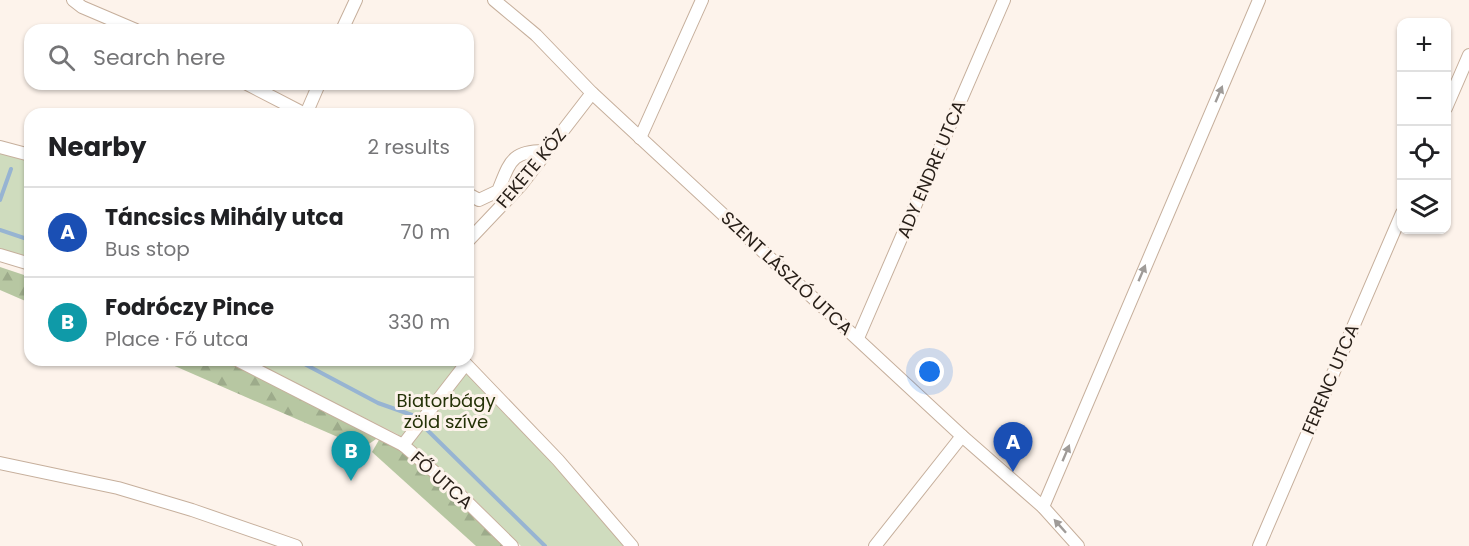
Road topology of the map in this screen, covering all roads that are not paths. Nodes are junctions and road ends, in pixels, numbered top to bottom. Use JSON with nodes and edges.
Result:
{"nodes":[{"id":1,"x":73,"y":0,"type":"edge"},
{"id":2,"x":356,"y":0,"type":"edge"},
{"id":3,"x":494,"y":0,"type":"edge"},
{"id":4,"x":702,"y":0,"type":"edge"},
{"id":5,"x":1004,"y":0,"type":"edge"},
{"id":6,"x":1259,"y":0,"type":"edge"},
{"id":7,"x":122,"y":24,"type":"edge"},
{"id":8,"x":345,"y":24,"type":"edge"},
{"id":9,"x":1469,"y":55,"type":"edge"},
{"id":10,"x":259,"y":90,"type":"edge"},
{"id":11,"x":316,"y":90,"type":"edge"},
{"id":12,"x":592,"y":93,"type":"junction"},
{"id":13,"x":1451,"y":96,"type":"edge"},
{"id":14,"x":293,"y":108,"type":"edge"},
{"id":15,"x":308,"y":108,"type":"edge"},
{"id":16,"x":640,"y":138,"type":"junction"},
{"id":17,"x":0,"y":147,"type":"edge"},
{"id":18,"x":546,"y":151,"type":"junction"},
{"id":19,"x":24,"y":153,"type":"edge"},
{"id":20,"x":474,"y":198,"type":"edge"},
{"id":21,"x":1397,"y":222,"type":"edge"},
{"id":22,"x":474,"y":235,"type":"edge"},
{"id":23,"x":0,"y":255,"type":"edge"},
{"id":24,"x":24,"y":262,"type":"edge"},
{"id":25,"x":858,"y":339,"type":"junction"},
{"id":26,"x":249,"y":366,"type":"edge"},
{"id":27,"x":461,"y":366,"type":"edge"},
{"id":28,"x":468,"y":366,"type":"edge"},
{"id":29,"x":962,"y":436,"type":"junction"},
{"id":30,"x":403,"y":445,"type":"junction"},
{"id":31,"x":0,"y":463,"type":"edge"},
{"id":32,"x":1043,"y":507,"type":"junction"},
{"id":33,"x":296,"y":546,"type":"edge"},
{"id":34,"x":512,"y":546,"type":"edge"},
{"id":35,"x":632,"y":546,"type":"edge"},
{"id":36,"x":875,"y":546,"type":"edge"},
{"id":37,"x":1078,"y":546,"type":"edge"},
{"id":38,"x":1259,"y":546,"type":"edge"}],
"edges":[{"from":1,"to":7,"type":"street"},
{"from":2,"to":8,"type":"street"},
{"from":3,"to":12,"type":"street","name":"SZENT LÁSZLÓ UTCA"},
{"from":4,"to":16,"type":"street"},
{"from":5,"to":25,"type":"street","name":"ADY ENDRE UTCA"},
{"from":32,"to":6,"type":"street","one_way":true},
{"from":9,"to":13,"type":"street"},
{"from":10,"to":14,"type":"street"},
{"from":11,"to":15,"type":"street"},
{"from":12,"to":16,"type":"street","name":"SZENT LÁSZLÓ UTCA"},
{"from":12,"to":18,"type":"street","name":"FEKETE KÖZ"},
{"from":16,"to":25,"type":"street","name":"SZENT LÁSZLÓ UTCA"},
{"from":17,"to":19,"type":"street"},
{"from":18,"to":20,"type":"street"},
{"from":18,"to":22,"type":"street","name":"FEKETE KÖZ"},
{"from":21,"to":38,"type":"street","name":"FERENC UTCA"},
{"from":23,"to":24,"type":"street"},
{"from":25,"to":29,"type":"street","name":"SZENT LÁSZLÓ UTCA"},
{"from":26,"to":30,"type":"street","name":"FŐ UTCA"},
{"from":27,"to":30,"type":"street"},
{"from":28,"to":35,"type":"street"},
{"from":29,"to":32,"type":"street","name":"SZENT LÁSZLÓ UTCA"},
{"from":29,"to":36,"type":"street"},
{"from":30,"to":34,"type":"street","name":"FŐ UTCA"},
{"from":31,"to":33,"type":"street"},
{"from":37,"to":32,"type":"street","name":"SZENT LÁSZLÓ UTCA","one_way":true}]}
